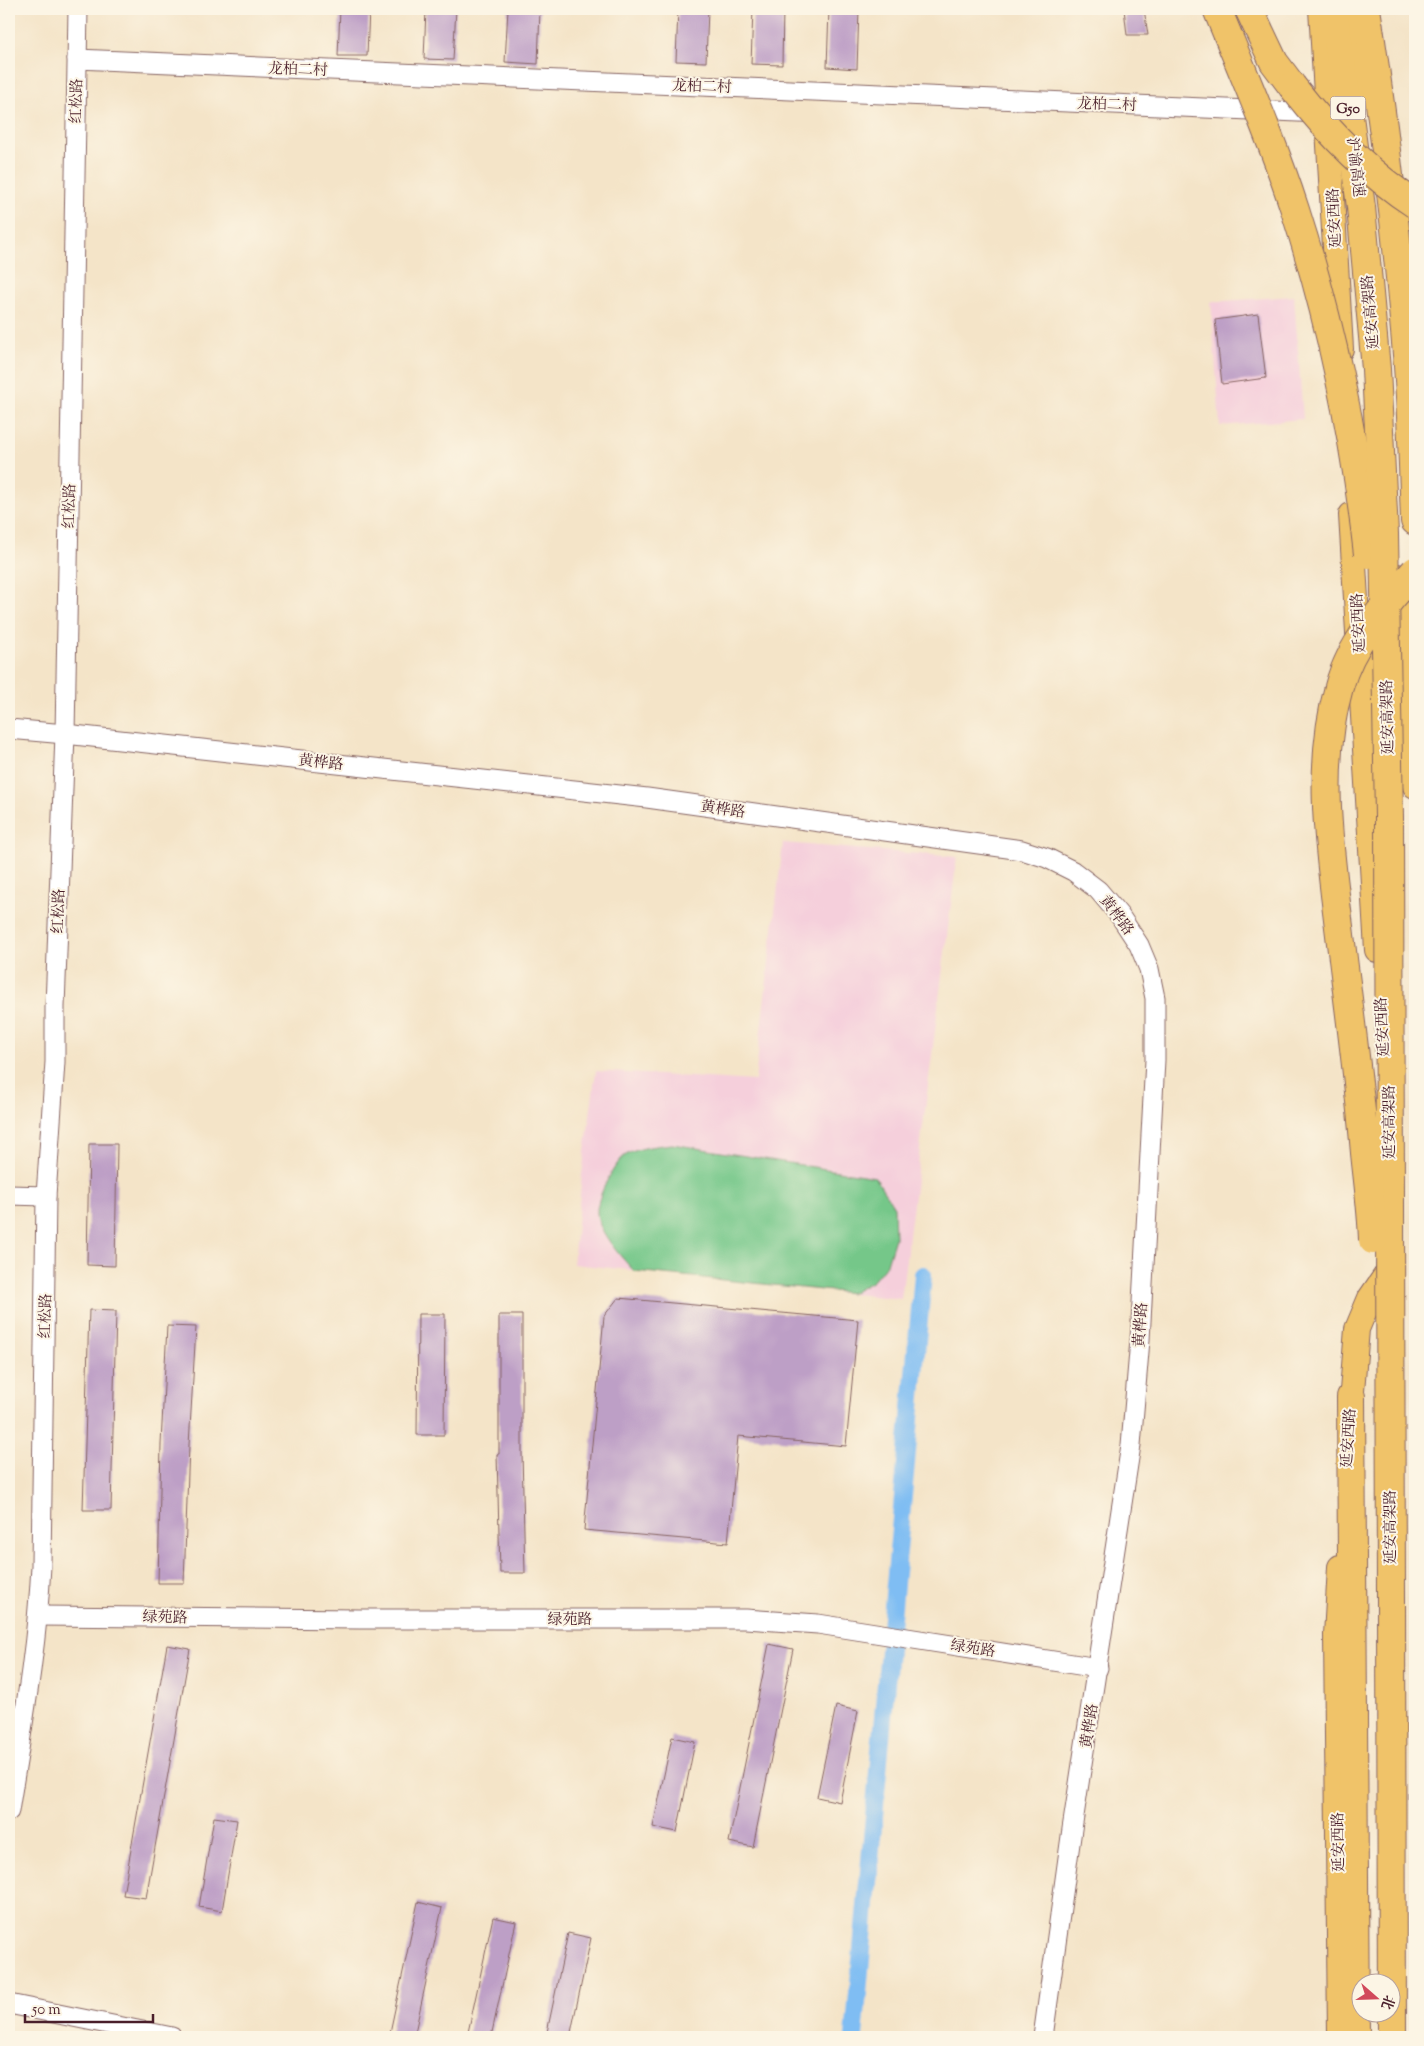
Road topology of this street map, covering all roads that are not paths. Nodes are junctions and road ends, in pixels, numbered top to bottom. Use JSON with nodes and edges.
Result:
{"nodes":[{"id":1,"x":78,"y":9,"type":"edge"},
{"id":2,"x":1217,"y":9,"type":"edge"},
{"id":3,"x":1250,"y":9,"type":"edge"},
{"id":4,"x":1260,"y":9,"type":"edge"},
{"id":5,"x":1321,"y":9,"type":"edge"},
{"id":6,"x":1333,"y":9,"type":"edge"},
{"id":7,"x":1351,"y":9,"type":"edge"},
{"id":8,"x":1366,"y":9,"type":"edge"},
{"id":9,"x":77,"y":59,"type":"junction"},
{"id":10,"x":1292,"y":86,"type":"junction"},
{"id":11,"x":1327,"y":113,"type":"junction"},
{"id":12,"x":1404,"y":204,"type":"edge"},
{"id":13,"x":1361,"y":207,"type":"joint"},
{"id":14,"x":1415,"y":521,"type":"edge"},
{"id":15,"x":1415,"y":571,"type":"edge"},
{"id":16,"x":9,"y":729,"type":"edge"},
{"id":17,"x":65,"y":734,"type":"junction"},
{"id":18,"x":1415,"y":786,"type":"edge"},
{"id":19,"x":1389,"y":817,"type":"junction"},
{"id":20,"x":9,"y":1195,"type":"edge"},
{"id":21,"x":46,"y":1196,"type":"junction"},
{"id":22,"x":1351,"y":1397,"type":"junction"},
{"id":23,"x":1390,"y":1600,"type":"junction"},
{"id":24,"x":39,"y":1616,"type":"junction"},
{"id":25,"x":1098,"y":1668,"type":"junction"},
{"id":26,"x":9,"y":1810,"type":"edge"},
{"id":27,"x":9,"y":2004,"type":"edge"},
{"id":28,"x":9,"y":2016,"type":"edge"},
{"id":29,"x":111,"y":2037,"type":"edge"},
{"id":30,"x":172,"y":2037,"type":"edge"},
{"id":31,"x":1044,"y":2037,"type":"edge"},
{"id":32,"x":1340,"y":2037,"type":"edge"},
{"id":33,"x":1355,"y":2037,"type":"edge"},
{"id":34,"x":1392,"y":2037,"type":"edge"}],
"edges":[{"from":1,"to":9,"type":"street","name":"红松路"},
{"from":2,"to":19,"type":"highway","bridge":true},
{"from":3,"to":10,"type":"highway"},
{"from":4,"to":10,"type":"highway"},
{"from":5,"to":11,"type":"main road","name":"延安西路"},
{"from":6,"to":13,"type":"highway","name":"沪渝高速","number":"G50","bridge":true},
{"from":7,"to":18,"type":"main road"},
{"from":8,"to":12,"type":"highway","number":"G50"},
{"from":9,"to":11,"type":"street","name":"龙柏二村"},
{"from":9,"to":17,"type":"street","name":"红松路"},
{"from":10,"to":12,"type":"highway","bridge":true},
{"from":11,"to":22,"type":"main road","name":"延安西路"},
{"from":12,"to":14,"type":"highway"},
{"from":13,"to":19,"type":"highway","name":"延安高架路","bridge":true},
{"from":15,"to":23,"type":"highway","bridge":true},
{"from":16,"to":17,"type":"street","name":"黄桦路"},
{"from":17,"to":21,"type":"street","name":"红松路"},
{"from":17,"to":25,"type":"street","name":"黄桦路"},
{"from":19,"to":23,"type":"highway","name":"延安高架路","bridge":true},
{"from":20,"to":21,"type":"street"},
{"from":21,"to":24,"type":"street","name":"红松路"},
{"from":22,"to":32,"type":"main road","name":"延安西路"},
{"from":22,"to":33,"type":"highway"},
{"from":23,"to":34,"type":"highway","name":"延安高架路"},
{"from":24,"to":25,"type":"street","name":"绿苑路"},
{"from":24,"to":26,"type":"street","name":"红松路"},
{"from":25,"to":31,"type":"street","name":"黄桦路"},
{"from":27,"to":30,"type":"street"},
{"from":28,"to":29,"type":"street"}]}
